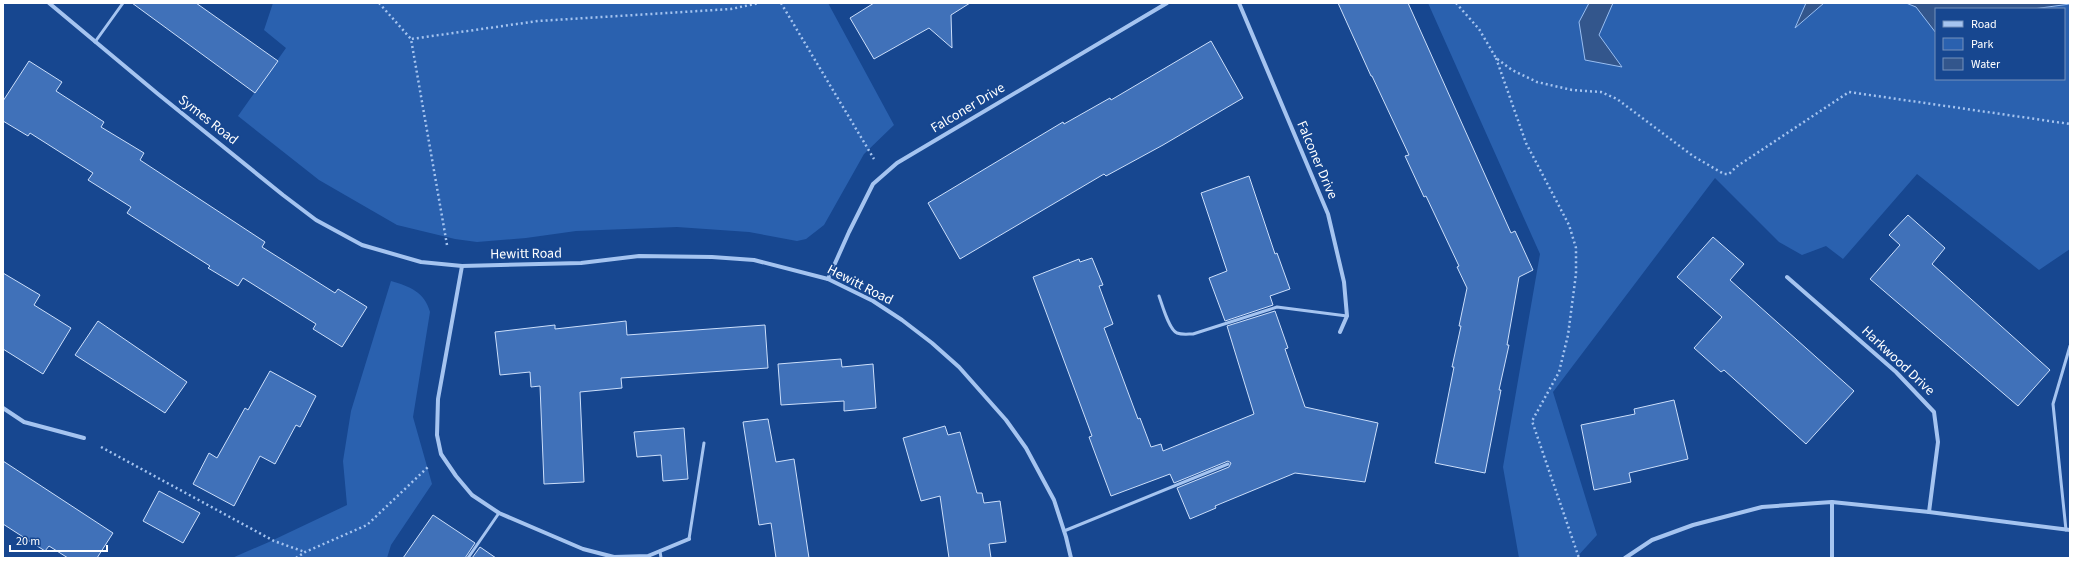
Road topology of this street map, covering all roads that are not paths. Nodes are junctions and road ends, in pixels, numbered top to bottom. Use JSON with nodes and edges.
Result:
{"nodes":[{"id":1,"x":48,"y":3,"type":"edge"},
{"id":2,"x":123,"y":3,"type":"edge"},
{"id":3,"x":1167,"y":3,"type":"edge"},
{"id":4,"x":1239,"y":3,"type":"edge"},
{"id":5,"x":95,"y":42,"type":"junction"},
{"id":6,"x":362,"y":245,"type":"joint"},
{"id":7,"x":462,"y":266,"type":"junction"},
{"id":8,"x":1787,"y":277,"type":"dead end"},
{"id":9,"x":828,"y":279,"type":"junction"},
{"id":10,"x":1159,"y":296,"type":"dead end"},
{"id":11,"x":1347,"y":316,"type":"junction"},
{"id":12,"x":1340,"y":332,"type":"dead end"},
{"id":13,"x":2070,"y":346,"type":"edge"},
{"id":14,"x":3,"y":408,"type":"edge"},
{"id":15,"x":84,"y":438,"type":"road end"},
{"id":16,"x":704,"y":443,"type":"dead end"},
{"id":17,"x":1228,"y":464,"type":"dead end"},
{"id":18,"x":1832,"y":502,"type":"junction"},
{"id":19,"x":1929,"y":512,"type":"junction"},
{"id":20,"x":498,"y":513,"type":"junction"},
{"id":21,"x":2068,"y":530,"type":"edge"},
{"id":22,"x":1064,"y":531,"type":"junction"},
{"id":23,"x":689,"y":539,"type":"joint"},
{"id":24,"x":660,"y":551,"type":"junction"},
{"id":25,"x":468,"y":558,"type":"edge"},
{"id":26,"x":661,"y":558,"type":"edge"},
{"id":27,"x":1070,"y":558,"type":"edge"},
{"id":28,"x":1625,"y":558,"type":"edge"},
{"id":29,"x":1832,"y":558,"type":"edge"}],
"edges":[{"from":1,"to":5,"type":"street","name":"Symes Road"},
{"from":2,"to":5,"type":"lane"},
{"from":3,"to":9,"type":"street","name":"Falconer Drive"},
{"from":4,"to":11,"type":"street","name":"Falconer Drive"},
{"from":5,"to":6,"type":"street","name":"Symes Road"},
{"from":6,"to":7,"type":"street","name":"Hewitt Road"},
{"from":7,"to":9,"type":"street","name":"Hewitt Road"},
{"from":7,"to":20,"type":"street"},
{"from":8,"to":19,"type":"street","name":"Harkwood Drive"},
{"from":9,"to":22,"type":"street","name":"Hewitt Road"},
{"from":10,"to":11,"type":"lane"},
{"from":11,"to":12,"type":"street","name":"Falconer Drive"},
{"from":13,"to":21,"type":"lane"},
{"from":14,"to":15,"type":"street"},
{"from":16,"to":23,"type":"lane"},
{"from":17,"to":22,"type":"lane"},
{"from":18,"to":19,"type":"street"},
{"from":18,"to":28,"type":"street"},
{"from":18,"to":29,"type":"street"},
{"from":19,"to":21,"type":"street"},
{"from":20,"to":24,"type":"street"},
{"from":20,"to":25,"type":"lane"},
{"from":22,"to":27,"type":"street","name":"Hewitt Road"},
{"from":23,"to":24,"type":"street"},
{"from":24,"to":26,"type":"lane"}]}
